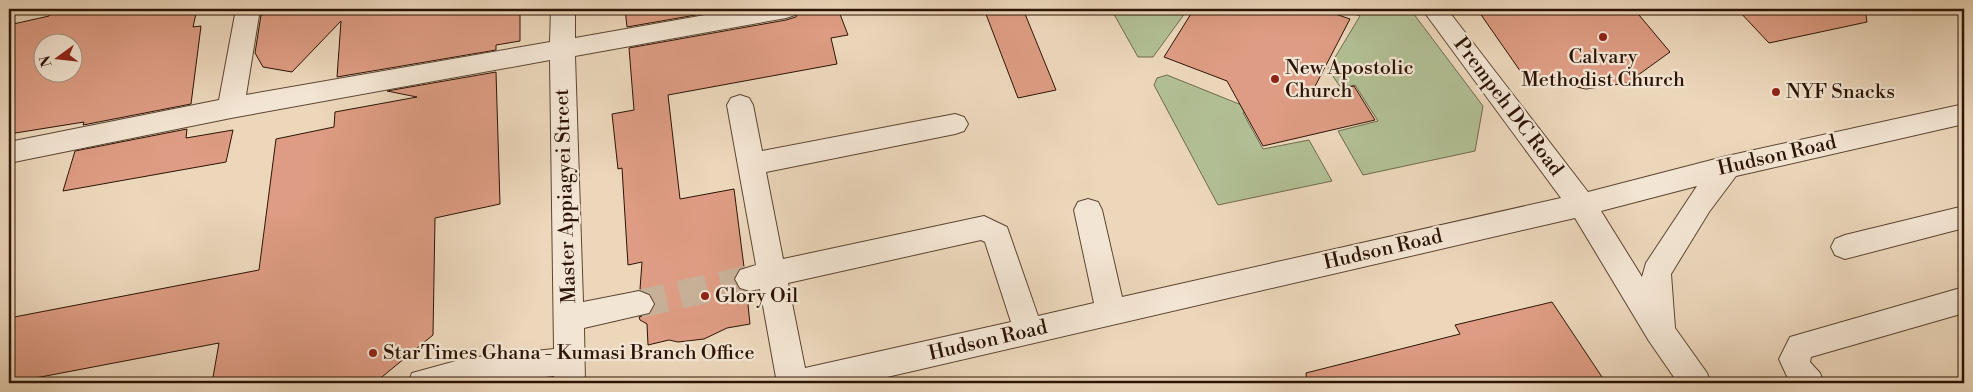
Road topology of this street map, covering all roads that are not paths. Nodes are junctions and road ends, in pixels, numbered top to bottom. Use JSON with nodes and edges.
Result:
{"nodes":[{"id":1,"x":248,"y":9,"type":"edge"},
{"id":2,"x":563,"y":9,"type":"edge"},
{"id":3,"x":786,"y":9,"type":"edge"},
{"id":4,"x":1434,"y":9,"type":"edge"},
{"id":5,"x":562,"y":50,"type":"junction"},
{"id":6,"x":740,"y":105,"type":"dead end"},
{"id":7,"x":231,"y":108,"type":"junction"},
{"id":8,"x":1964,"y":114,"type":"edge"},
{"id":9,"x":955,"y":124,"type":"dead end"},
{"id":10,"x":9,"y":153,"type":"edge"},
{"id":11,"x":751,"y":164,"type":"junction"},
{"id":12,"x":1727,"y":167,"type":"junction"},
{"id":13,"x":1582,"y":205,"type":"junction"},
{"id":14,"x":1088,"y":210,"type":"dead end"},
{"id":15,"x":1964,"y":217,"type":"edge"},
{"id":16,"x":1844,"y":247,"type":"dead end"},
{"id":17,"x":760,"y":277,"type":"junction"},
{"id":18,"x":1964,"y":300,"type":"edge"},
{"id":19,"x":638,"y":304,"type":"tunnel mouth"},
{"id":20,"x":1111,"y":313,"type":"junction"},
{"id":21,"x":569,"y":318,"type":"junction"},
{"id":22,"x":1029,"y":332,"type":"junction"},
{"id":23,"x":1660,"y":332,"type":"junction"},
{"id":24,"x":570,"y":372,"type":"edge"},
{"id":25,"x":423,"y":383,"type":"edge"},
{"id":26,"x":792,"y":383,"type":"edge"},
{"id":27,"x":801,"y":383,"type":"edge"},
{"id":28,"x":1696,"y":383,"type":"edge"},
{"id":29,"x":1809,"y":383,"type":"edge"}],
"edges":[{"from":1,"to":7,"type":"street"},
{"from":2,"to":5,"type":"street","name":"Master Appiagyei Street"},
{"from":3,"to":5,"type":"street"},
{"from":4,"to":13,"type":"street","name":"Prempeh DC Road"},
{"from":5,"to":7,"type":"street"},
{"from":5,"to":21,"type":"street","name":"Master Appiagyei Street"},
{"from":6,"to":11,"type":"street"},
{"from":7,"to":10,"type":"street"},
{"from":8,"to":12,"type":"street","name":"Hudson Road"},
{"from":9,"to":11,"type":"street"},
{"from":11,"to":17,"type":"street"},
{"from":12,"to":13,"type":"street","name":"Hudson Road"},
{"from":12,"to":23,"type":"street"},
{"from":13,"to":20,"type":"street","name":"Hudson Road"},
{"from":13,"to":23,"type":"street","name":"Prempeh DC Road"},
{"from":14,"to":20,"type":"street"},
{"from":15,"to":16,"type":"street"},
{"from":17,"to":22,"type":"street"},
{"from":17,"to":26,"type":"street"},
{"from":18,"to":29,"type":"street"},
{"from":19,"to":21,"type":"street"},
{"from":20,"to":22,"type":"street","name":"Hudson Road"},
{"from":21,"to":24,"type":"street","name":"Master Appiagyei Street"},
{"from":22,"to":27,"type":"street","name":"Hudson Road"},
{"from":23,"to":28,"type":"street","name":"Prempeh DC Road"},
{"from":24,"to":25,"type":"street"}]}
